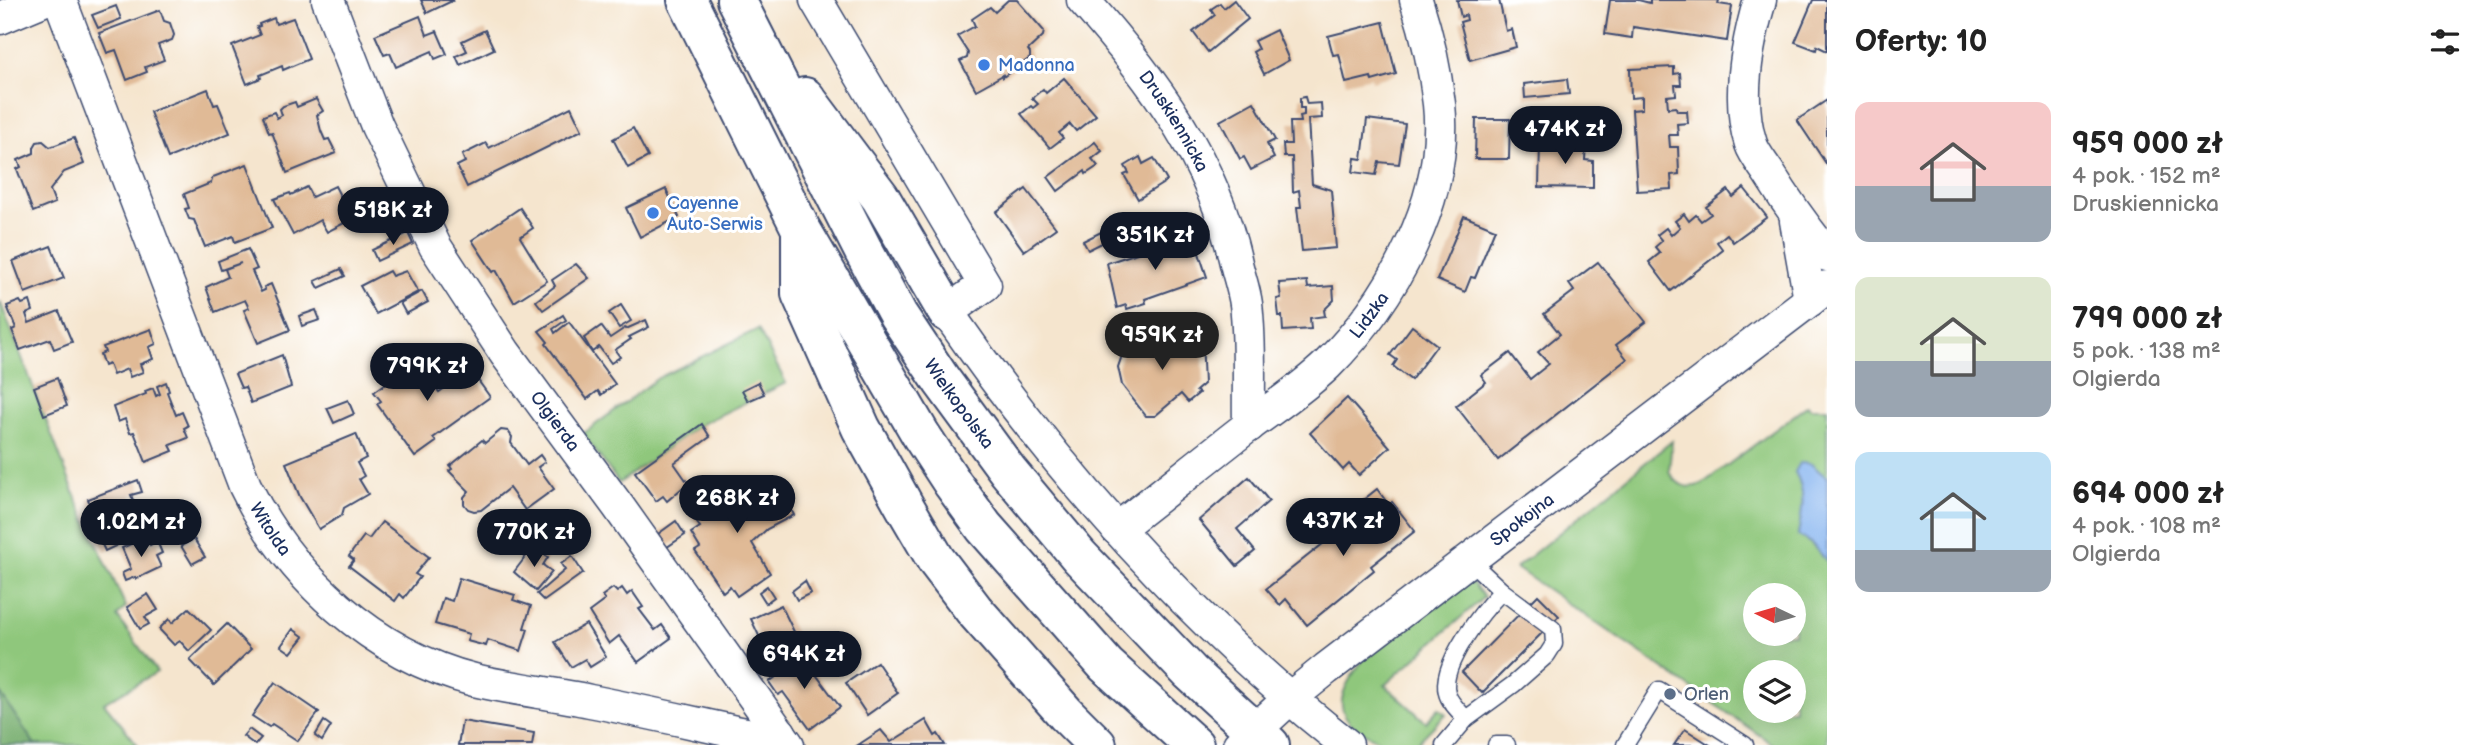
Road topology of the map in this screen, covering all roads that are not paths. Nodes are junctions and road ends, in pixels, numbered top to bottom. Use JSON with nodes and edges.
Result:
{"nodes":[{"id":1,"x":43,"y":0,"type":"edge"},
{"id":2,"x":60,"y":0,"type":"edge"},
{"id":3,"x":328,"y":0,"type":"edge"},
{"id":4,"x":687,"y":0,"type":"edge"},
{"id":5,"x":816,"y":0,"type":"edge"},
{"id":6,"x":1083,"y":0,"type":"edge"},
{"id":7,"x":1416,"y":0,"type":"edge"},
{"id":8,"x":1760,"y":0,"type":"edge"},
{"id":9,"x":739,"y":5,"type":"edge"},
{"id":10,"x":0,"y":18,"type":"edge"},
{"id":11,"x":1796,"y":216,"type":"junction"},
{"id":12,"x":801,"y":229,"type":"junction"},
{"id":13,"x":1827,"y":255,"type":"edge"},
{"id":14,"x":1819,"y":294,"type":"edge"},
{"id":15,"x":947,"y":312,"type":"junction"},
{"id":16,"x":1249,"y":426,"type":"junction"},
{"id":17,"x":1117,"y":530,"type":"junction"},
{"id":18,"x":1470,"y":561,"type":"junction"},
{"id":19,"x":1502,"y":591,"type":"junction"},
{"id":20,"x":1289,"y":699,"type":"junction"},
{"id":21,"x":1466,"y":719,"type":"junction"},
{"id":22,"x":784,"y":739,"type":"edge"},
{"id":23,"x":1254,"y":740,"type":"edge"},
{"id":24,"x":1097,"y":745,"type":"edge"},
{"id":25,"x":1194,"y":745,"type":"edge"},
{"id":26,"x":1347,"y":745,"type":"edge"},
{"id":27,"x":1444,"y":745,"type":"edge"},
{"id":28,"x":1496,"y":745,"type":"edge"},
{"id":29,"x":1507,"y":745,"type":"edge"},
{"id":30,"x":1625,"y":745,"type":"edge"},
{"id":31,"x":1745,"y":745,"type":"edge"}],
"edges":[{"from":1,"to":10,"type":"street"},
{"from":2,"to":22,"type":"street","name":"Witolda"},
{"from":3,"to":22,"type":"street","name":"Olgierda"},
{"from":4,"to":12,"type":"main road"},
{"from":5,"to":15,"type":"street"},
{"from":6,"to":16,"type":"street","name":"Druskiennicka"},
{"from":7,"to":16,"type":"street","name":"Lidzka"},
{"from":8,"to":11,"type":"street","name":"Spokojna"},
{"from":9,"to":15,"type":"main road"},
{"from":9,"to":23,"type":"main road","name":"Wielkopolska"},
{"from":11,"to":13,"type":"street","name":"Spokojna"},
{"from":11,"to":14,"type":"street","name":"Spokojna"},
{"from":12,"to":24,"type":"main road"},
{"from":12,"to":25,"type":"main road"},
{"from":14,"to":18,"type":"street","name":"Spokojna"},
{"from":15,"to":17,"type":"street"},
{"from":16,"to":17,"type":"street","name":"Lidzka"},
{"from":17,"to":20,"type":"street"},
{"from":18,"to":19,"type":"lane"},
{"from":18,"to":20,"type":"street","name":"Spokojna"},
{"from":19,"to":21,"type":"lane"},
{"from":19,"to":21,"type":"lane"},
{"from":20,"to":23,"type":"street","name":"Spokojna"},
{"from":20,"to":26,"type":"street"},
{"from":21,"to":27,"type":"lane"},
{"from":28,"to":29,"type":"lane"},
{"from":30,"to":31,"type":"lane"}]}
